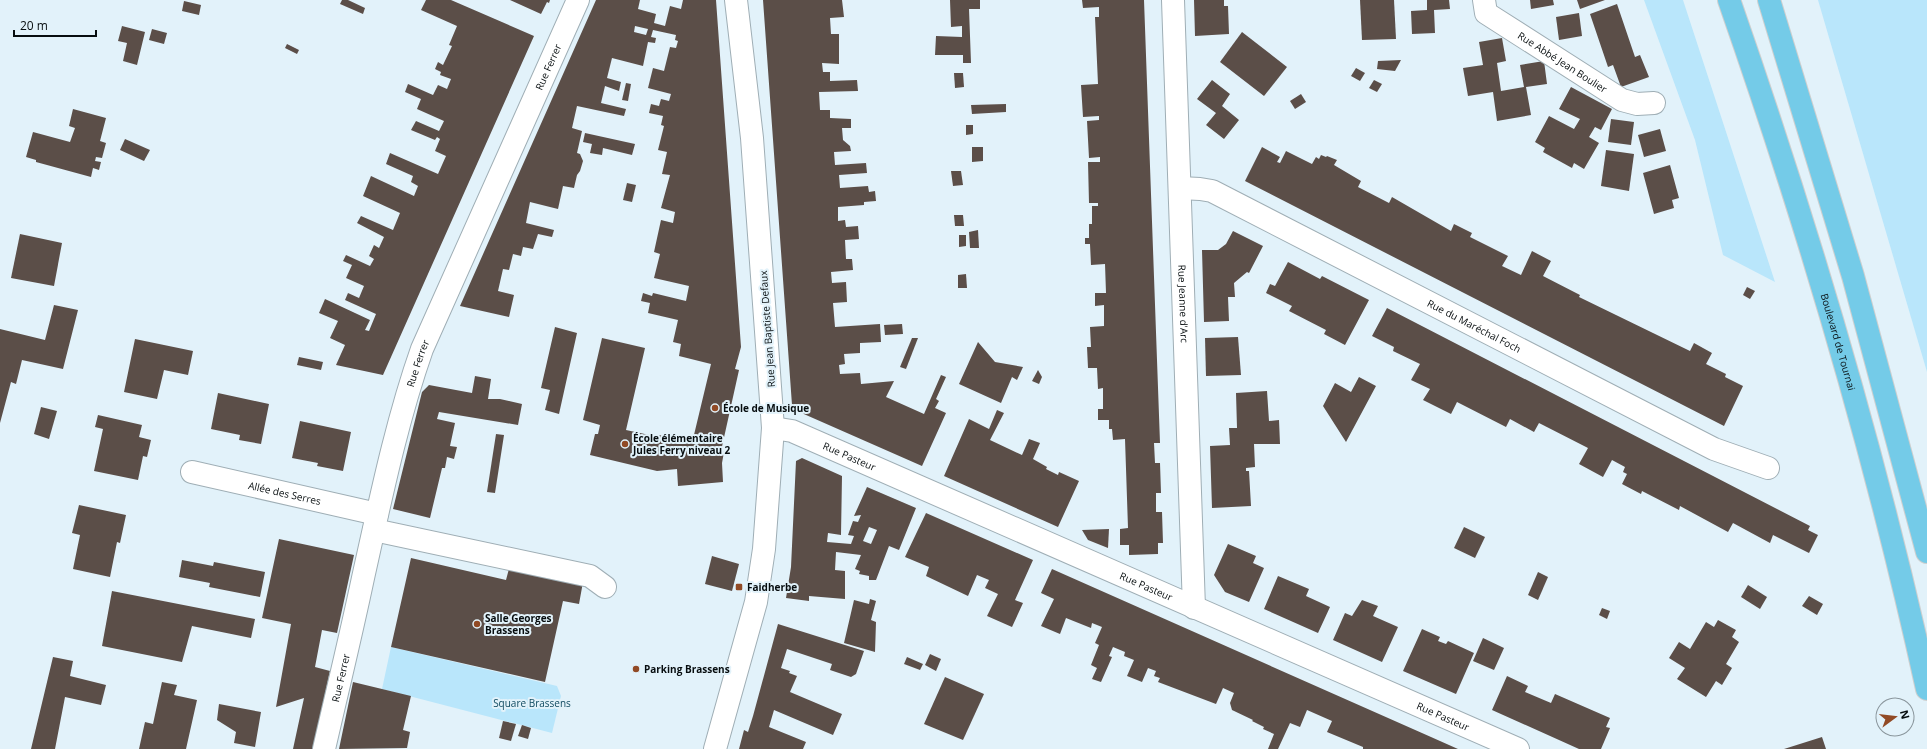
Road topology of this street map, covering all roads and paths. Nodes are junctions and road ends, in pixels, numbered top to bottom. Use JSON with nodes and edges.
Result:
{"nodes":[{"id":1,"x":578,"y":0,"type":"edge"},
{"id":2,"x":736,"y":0,"type":"edge"},
{"id":3,"x":1173,"y":0,"type":"edge"},
{"id":4,"x":1484,"y":0,"type":"edge"},
{"id":5,"x":1729,"y":0,"type":"edge"},
{"id":6,"x":1763,"y":0,"type":"edge"},
{"id":7,"x":1770,"y":0,"type":"edge"},
{"id":8,"x":1791,"y":70,"type":"junction"},
{"id":9,"x":1654,"y":103,"type":"dead end"},
{"id":10,"x":1180,"y":188,"type":"junction"},
{"id":11,"x":773,"y":428,"type":"junction"},
{"id":12,"x":1768,"y":468,"type":"dead end"},
{"id":13,"x":192,"y":472,"type":"dead end"},
{"id":14,"x":376,"y":522,"type":"junction"},
{"id":15,"x":1927,"y":552,"type":"edge"},
{"id":16,"x":605,"y":587,"type":"dead end"},
{"id":17,"x":1194,"y":608,"type":"junction"},
{"id":18,"x":1927,"y":689,"type":"edge"},
{"id":19,"x":324,"y":749,"type":"edge"},
{"id":20,"x":715,"y":749,"type":"edge"},
{"id":21,"x":1518,"y":749,"type":"edge"}],
"edges":[{"from":1,"to":14,"type":"street","name":"Rue Ferrer"},
{"from":2,"to":11,"type":"street","name":"Rue Jean Baptiste Defaux"},
{"from":3,"to":10,"type":"street","name":"Rue Jeanne d'Arc"},
{"from":4,"to":9,"type":"street","name":"Rue Abbé Jean Boulier"},
{"from":5,"to":18,"type":"main road","name":"Boulevard de Tournai"},
{"from":6,"to":8,"type":"street"},
{"from":7,"to":8,"type":"main road"},
{"from":8,"to":15,"type":"main road"},
{"from":10,"to":12,"type":"street","name":"Rue du Maréchal Foch"},
{"from":10,"to":17,"type":"street","name":"Rue Jeanne d'Arc"},
{"from":11,"to":17,"type":"street","name":"Rue Pasteur"},
{"from":11,"to":20,"type":"street","name":"Rue Jean Baptiste Defaux"},
{"from":13,"to":14,"type":"street","name":"Allée des Serres"},
{"from":14,"to":16,"type":"street","name":"Allée des Serres"},
{"from":14,"to":19,"type":"street","name":"Rue Ferrer"},
{"from":17,"to":21,"type":"street","name":"Rue Pasteur"}]}
